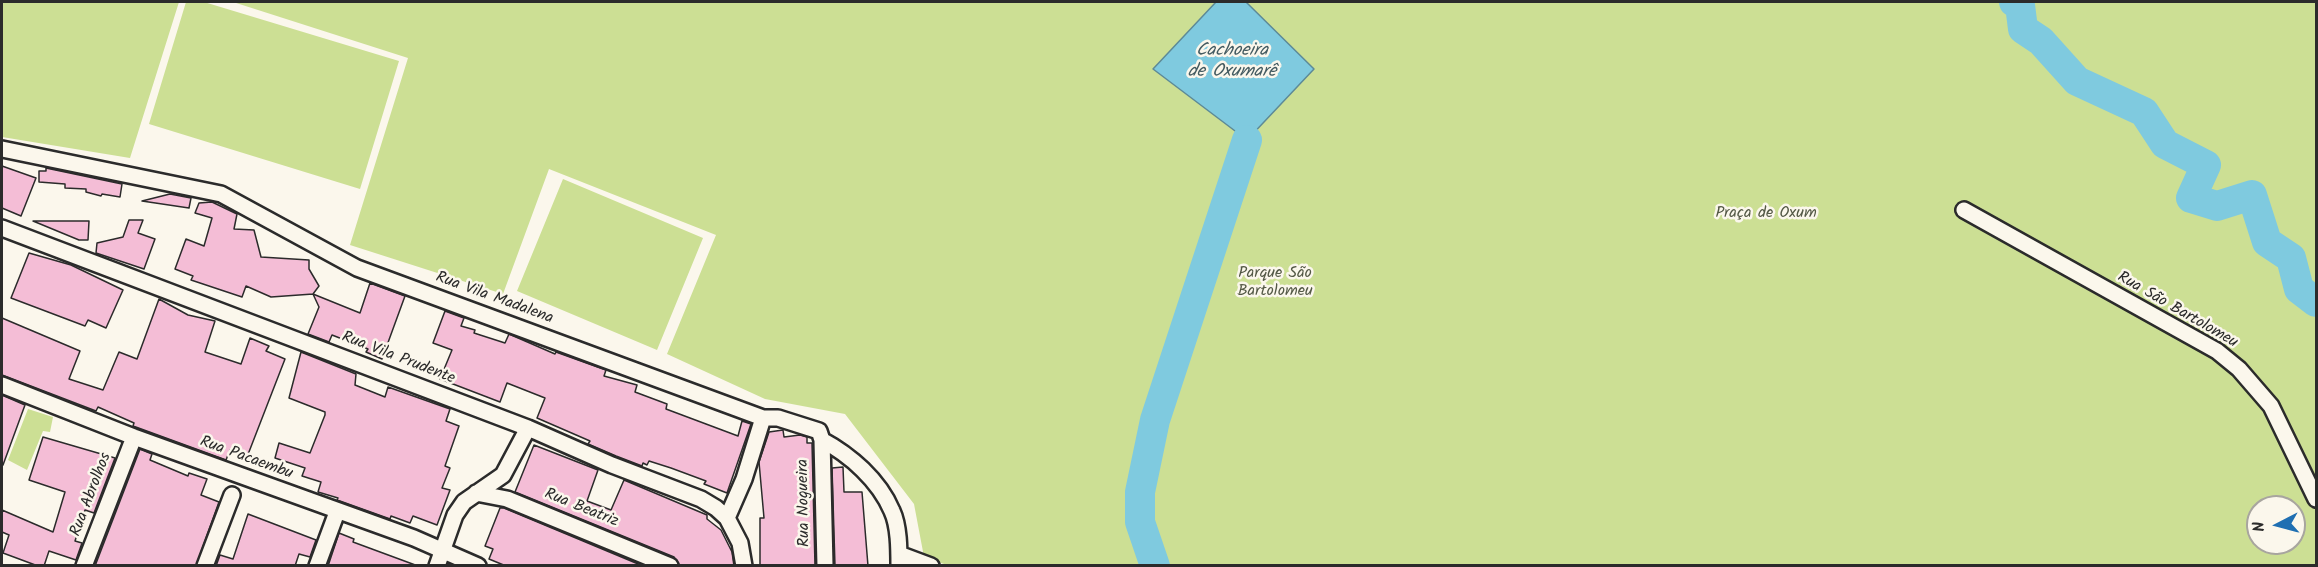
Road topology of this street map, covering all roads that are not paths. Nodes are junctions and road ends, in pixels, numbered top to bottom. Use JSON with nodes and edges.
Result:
{"nodes":[{"id":1,"x":2,"y":149,"type":"edge"},
{"id":2,"x":1964,"y":210,"type":"dead end"},
{"id":3,"x":2,"y":228,"type":"edge"},
{"id":4,"x":2,"y":385,"type":"edge"},
{"id":5,"x":763,"y":418,"type":"junction"},
{"id":6,"x":528,"y":428,"type":"junction"},
{"id":7,"x":134,"y":437,"type":"junction"},
{"id":8,"x":822,"y":440,"type":"junction"},
{"id":9,"x":476,"y":493,"type":"junction"},
{"id":10,"x":232,"y":495,"type":"dead end"},
{"id":11,"x":2316,"y":499,"type":"edge"},
{"id":12,"x":337,"y":512,"type":"junction"},
{"id":13,"x":727,"y":518,"type":"junction"},
{"id":14,"x":443,"y":550,"type":"junction"},
{"id":15,"x":899,"y":560,"type":"edge"},
{"id":16,"x":84,"y":566,"type":"edge"},
{"id":17,"x":205,"y":566,"type":"edge"},
{"id":18,"x":317,"y":566,"type":"edge"},
{"id":19,"x":437,"y":566,"type":"edge"},
{"id":20,"x":478,"y":566,"type":"edge"},
{"id":21,"x":670,"y":566,"type":"edge"},
{"id":22,"x":744,"y":566,"type":"edge"},
{"id":23,"x":825,"y":566,"type":"edge"},
{"id":24,"x":931,"y":566,"type":"edge"}],
"edges":[{"from":1,"to":5,"type":"street","name":"Rua Vila Madalena"},
{"from":2,"to":11,"type":"street","name":"Rua São Bartolomeu"},
{"from":3,"to":6,"type":"street","name":"Rua Vila Prudente"},
{"from":4,"to":7,"type":"street","name":"Rua Pacaembu"},
{"from":5,"to":8,"type":"street","name":"Rua Vila Madalena"},
{"from":5,"to":13,"type":"street"},
{"from":6,"to":9,"type":"street"},
{"from":6,"to":13,"type":"street","name":"Rua Vila Prudente"},
{"from":7,"to":12,"type":"street","name":"Rua Pacaembu"},
{"from":7,"to":16,"type":"street","name":"Rua Abrolhos"},
{"from":8,"to":15,"type":"street","name":"Rua Vila Madalena"},
{"from":8,"to":23,"type":"street","name":"Rua Nogueira"},
{"from":9,"to":14,"type":"street"},
{"from":9,"to":21,"type":"street","name":"Rua Beatriz"},
{"from":10,"to":17,"type":"street"},
{"from":12,"to":14,"type":"street","name":"Rua Pacaembu"},
{"from":12,"to":18,"type":"street"},
{"from":13,"to":22,"type":"street","name":"Rua Vila Prudente"},
{"from":14,"to":19,"type":"street"},
{"from":14,"to":20,"type":"street","name":"Rua Pacaembu"},
{"from":15,"to":24,"type":"street"}]}
